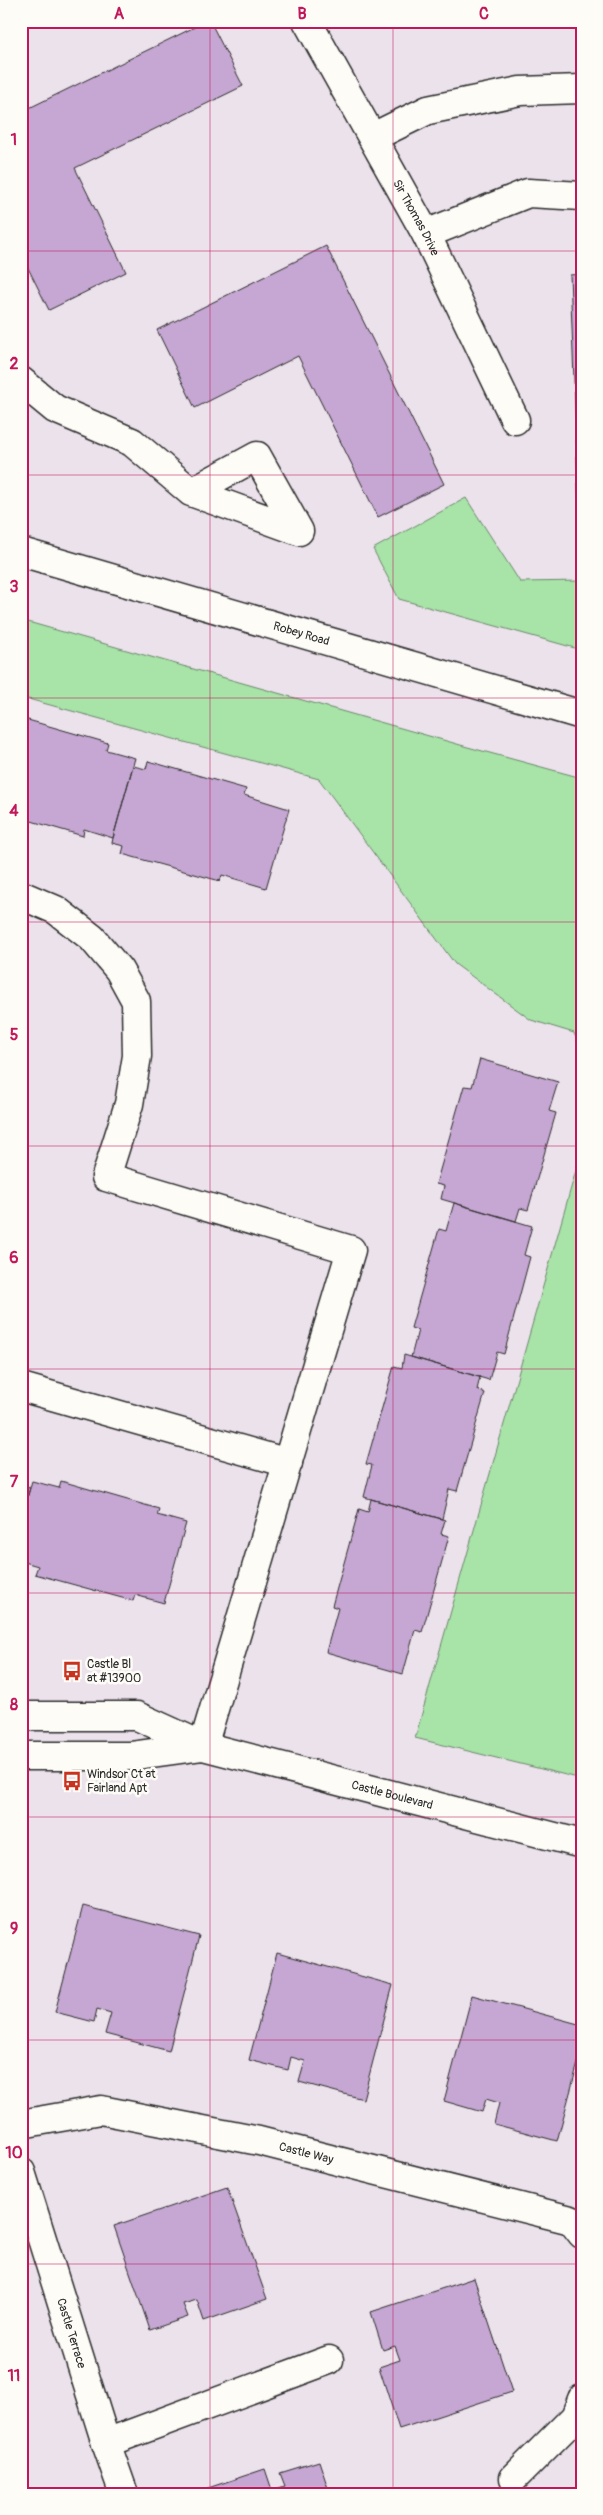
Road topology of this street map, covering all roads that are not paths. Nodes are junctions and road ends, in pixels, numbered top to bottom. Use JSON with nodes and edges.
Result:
{"nodes":[{"id":1,"x":307,"y":21,"type":"edge"},
{"id":2,"x":582,"y":89,"type":"edge"},
{"id":3,"x":373,"y":137,"type":"junction"},
{"id":4,"x":582,"y":196,"type":"edge"},
{"id":5,"x":426,"y":234,"type":"junction"},
{"id":6,"x":21,"y":381,"type":"edge"},
{"id":7,"x":515,"y":420,"type":"dead end"},
{"id":8,"x":191,"y":492,"type":"dead end"},
{"id":9,"x":21,"y":552,"type":"edge"},
{"id":10,"x":582,"y":715,"type":"edge"},
{"id":11,"x":21,"y":894,"type":"edge"},
{"id":12,"x":21,"y":1387,"type":"edge"},
{"id":13,"x":288,"y":1463,"type":"junction"},
{"id":14,"x":21,"y":1716,"type":"edge"},
{"id":15,"x":203,"y":1746,"type":"junction"},
{"id":16,"x":21,"y":1756,"type":"edge"},
{"id":17,"x":582,"y":1844,"type":"edge"},
{"id":18,"x":21,"y":2124,"type":"edge"},
{"id":19,"x":21,"y":2172,"type":"edge"},
{"id":20,"x":582,"y":2234,"type":"edge"},
{"id":21,"x":329,"y":2360,"type":"dead end"},
{"id":22,"x":582,"y":2398,"type":"edge"},
{"id":23,"x":106,"y":2443,"type":"junction"},
{"id":24,"x":514,"y":2478,"type":"dead end"},
{"id":25,"x":124,"y":2494,"type":"edge"}],
"edges":[{"from":1,"to":3,"type":"street","name":"Sir Thomas Drive"},
{"from":2,"to":3,"type":"street"},
{"from":3,"to":5,"type":"street","name":"Sir Thomas Drive"},
{"from":4,"to":5,"type":"street"},
{"from":5,"to":7,"type":"street","name":"Sir Thomas Drive"},
{"from":6,"to":8,"type":"street"},
{"from":9,"to":10,"type":"street","name":"Robey Road"},
{"from":11,"to":13,"type":"street"},
{"from":12,"to":13,"type":"street"},
{"from":13,"to":15,"type":"street"},
{"from":14,"to":15,"type":"street","name":"Castle Boulevard"},
{"from":15,"to":16,"type":"street","name":"Castle Boulevard"},
{"from":15,"to":17,"type":"street","name":"Castle Boulevard"},
{"from":18,"to":20,"type":"street","name":"Castle Way"},
{"from":19,"to":23,"type":"street","name":"Castle Terrace"},
{"from":21,"to":23,"type":"street"},
{"from":22,"to":24,"type":"street"},
{"from":23,"to":25,"type":"street","name":"Castle Terrace"}]}
